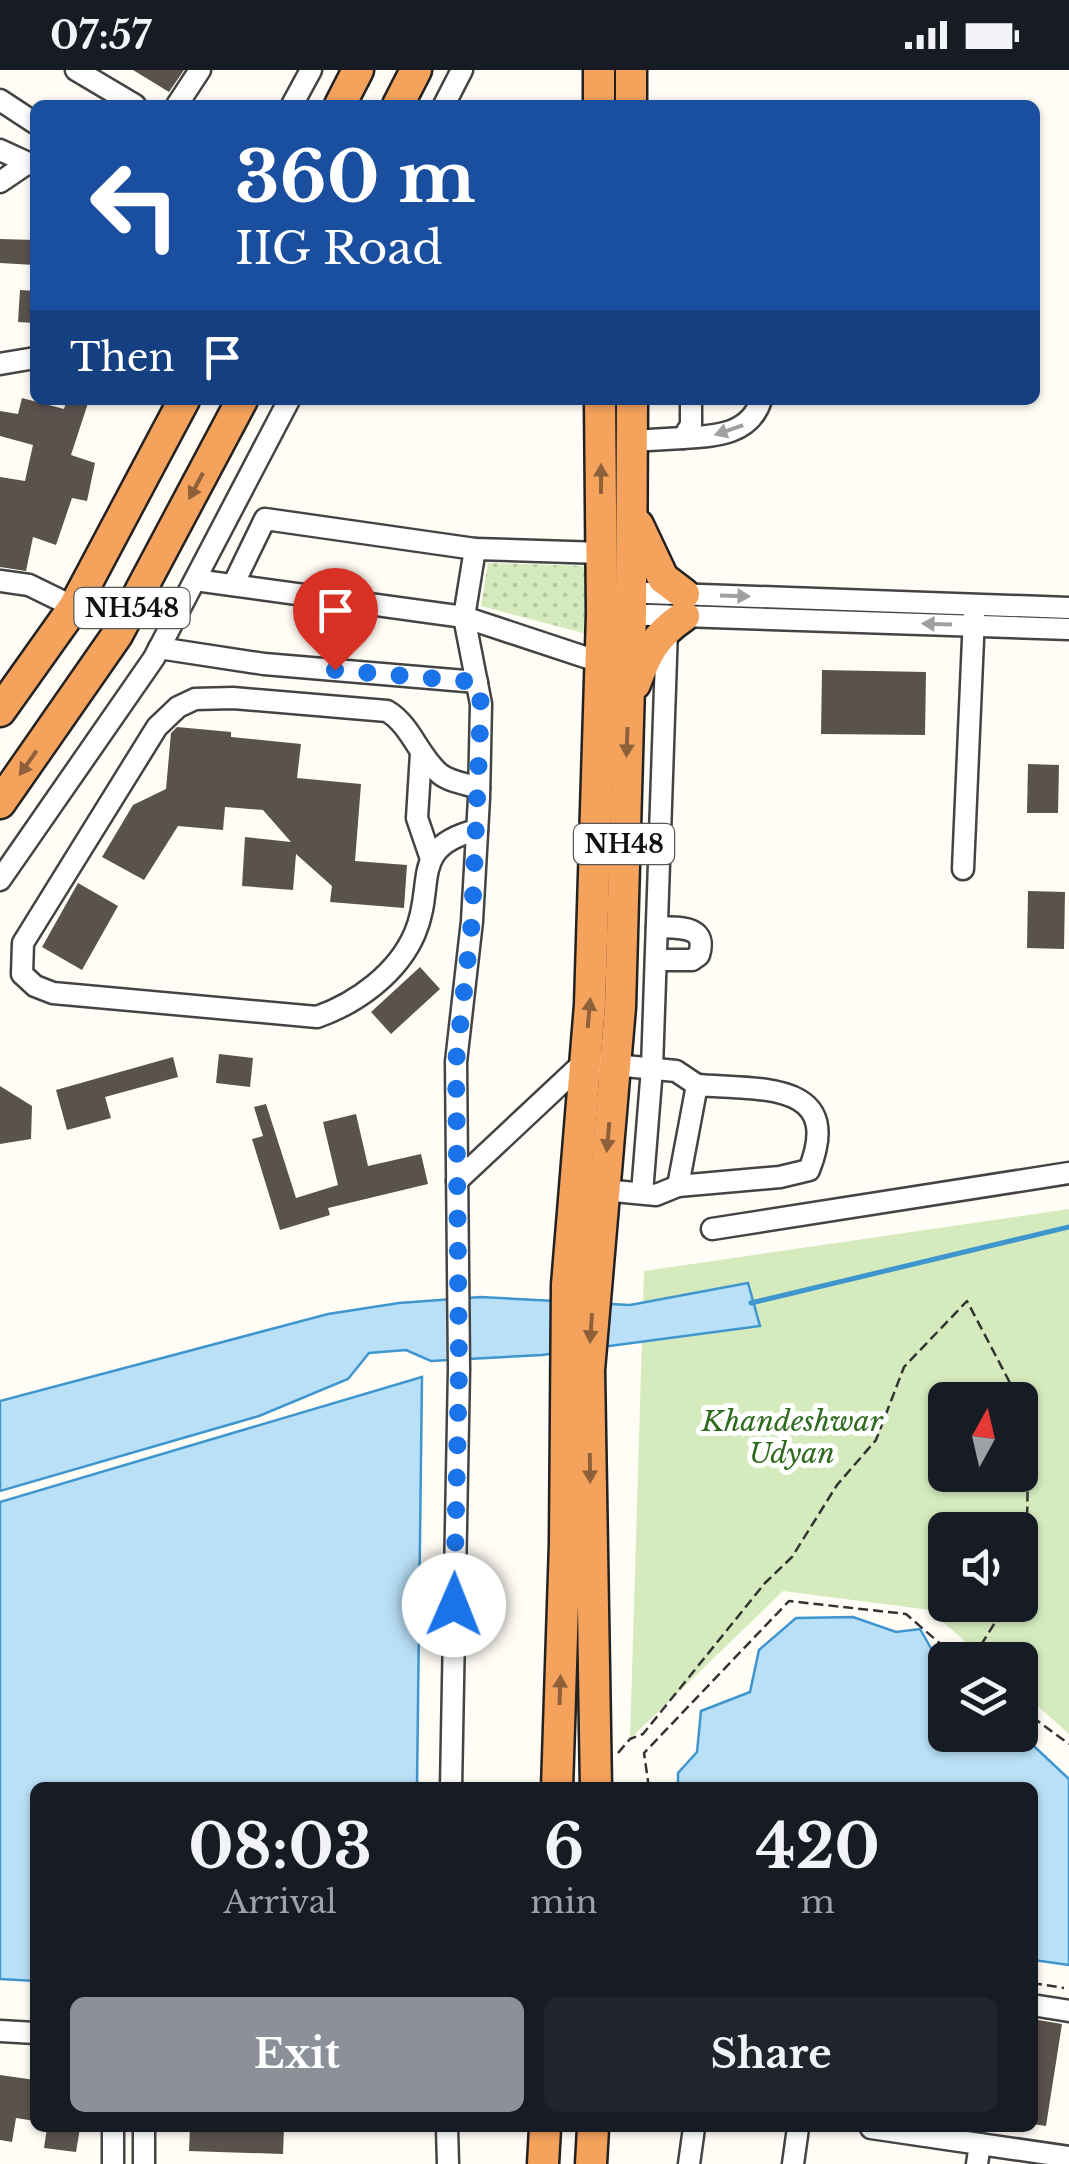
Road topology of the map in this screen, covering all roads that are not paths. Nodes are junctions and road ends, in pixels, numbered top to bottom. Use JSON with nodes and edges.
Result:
{"nodes":[{"id":1,"x":76,"y":70,"type":"edge"},
{"id":2,"x":200,"y":70,"type":"edge"},
{"id":3,"x":310,"y":70,"type":"edge"},
{"id":4,"x":358,"y":70,"type":"edge"},
{"id":5,"x":416,"y":70,"type":"edge"},
{"id":6,"x":462,"y":70,"type":"edge"},
{"id":7,"x":598,"y":70,"type":"edge"},
{"id":8,"x":631,"y":70,"type":"edge"},
{"id":9,"x":0,"y":100,"type":"edge"},
{"id":10,"x":124,"y":100,"type":"edge"},
{"id":11,"x":181,"y":100,"type":"edge"},
{"id":12,"x":295,"y":100,"type":"edge"},
{"id":13,"x":343,"y":100,"type":"edge"},
{"id":14,"x":401,"y":100,"type":"edge"},
{"id":15,"x":447,"y":100,"type":"edge"},
{"id":16,"x":599,"y":100,"type":"edge"},
{"id":17,"x":631,"y":100,"type":"edge"},
{"id":18,"x":30,"y":120,"type":"edge"},
{"id":19,"x":0,"y":150,"type":"edge"},
{"id":20,"x":30,"y":165,"type":"edge"},
{"id":21,"x":30,"y":166,"type":"edge"},
{"id":22,"x":0,"y":182,"type":"edge"},
{"id":23,"x":30,"y":359,"type":"edge"},
{"id":24,"x":0,"y":364,"type":"edge"},
{"id":25,"x":239,"y":405,"type":"edge"},
{"id":26,"x":286,"y":405,"type":"edge"},
{"id":27,"x":600,"y":405,"type":"edge"},
{"id":28,"x":632,"y":405,"type":"edge"},
{"id":29,"x":692,"y":405,"type":"edge"},
{"id":30,"x":759,"y":405,"type":"edge"},
{"id":31,"x":175,"y":408,"type":"edge"},
{"id":32,"x":683,"y":438,"type":"junction"},
{"id":33,"x":632,"y":441,"type":"junction"},
{"id":34,"x":632,"y":508,"type":"junction"},
{"id":35,"x":474,"y":549,"type":"junction"},
{"id":36,"x":601,"y":552,"type":"junction"},
{"id":37,"x":195,"y":580,"type":"junction"},
{"id":38,"x":0,"y":581,"type":"edge"},
{"id":39,"x":233,"y":585,"type":"junction"},
{"id":40,"x":617,"y":603,"type":"junction"},
{"id":41,"x":74,"y":607,"type":"junction"},
{"id":42,"x":1069,"y":608,"type":"edge"},
{"id":43,"x":678,"y":612,"type":"junction"},
{"id":44,"x":974,"y":615,"type":"junction"},
{"id":45,"x":464,"y":618,"type":"junction"},
{"id":46,"x":1069,"y":628,"type":"edge"},
{"id":47,"x":160,"y":648,"type":"junction"},
{"id":48,"x":600,"y":662,"type":"junction"},
{"id":49,"x":477,"y":682,"type":"junction"},
{"id":50,"x":628,"y":701,"type":"junction"},
{"id":51,"x":0,"y":710,"type":"edge"},
{"id":52,"x":421,"y":753,"type":"junction"},
{"id":53,"x":479,"y":788,"type":"junction"},
{"id":54,"x":0,"y":803,"type":"edge"},
{"id":55,"x":478,"y":830,"type":"junction"},
{"id":56,"x":431,"y":858,"type":"junction"},
{"id":57,"x":963,"y":869,"type":"dead end"},
{"id":58,"x":0,"y":880,"type":"edge"},
{"id":59,"x":657,"y":926,"type":"junction"},
{"id":60,"x":656,"y":960,"type":"junction"},
{"id":61,"x":599,"y":1064,"type":"junction"},
{"id":62,"x":652,"y":1068,"type":"junction"},
{"id":63,"x":697,"y":1085,"type":"junction"},
{"id":64,"x":1069,"y":1173,"type":"edge"},
{"id":65,"x":457,"y":1180,"type":"junction"},
{"id":66,"x":678,"y":1186,"type":"junction"},
{"id":67,"x":603,"y":1190,"type":"junction"},
{"id":68,"x":642,"y":1194,"type":"junction"},
{"id":69,"x":712,"y":1229,"type":"dead end"},
{"id":70,"x":580,"y":1286,"type":"junction"},
{"id":71,"x":577,"y":1370,"type":"junction"},
{"id":72,"x":451,"y":1782,"type":"edge"},
{"id":73,"x":556,"y":1782,"type":"edge"},
{"id":74,"x":596,"y":1782,"type":"edge"},
{"id":75,"x":1038,"y":2006,"type":"edge"},
{"id":76,"x":1069,"y":2010,"type":"edge"},
{"id":77,"x":0,"y":2030,"type":"edge"},
{"id":78,"x":30,"y":2033,"type":"edge"},
{"id":79,"x":113,"y":2132,"type":"edge"},
{"id":80,"x":144,"y":2132,"type":"edge"},
{"id":81,"x":447,"y":2132,"type":"edge"},
{"id":82,"x":545,"y":2132,"type":"edge"},
{"id":83,"x":593,"y":2132,"type":"edge"},
{"id":84,"x":693,"y":2132,"type":"edge"},
{"id":85,"x":797,"y":2132,"type":"edge"},
{"id":86,"x":948,"y":2133,"type":"edge"},
{"id":87,"x":979,"y":2154,"type":"edge"},
{"id":88,"x":1069,"y":2157,"type":"edge"},
{"id":89,"x":114,"y":2164,"type":"edge"},
{"id":90,"x":144,"y":2164,"type":"edge"},
{"id":91,"x":448,"y":2164,"type":"edge"},
{"id":92,"x":544,"y":2164,"type":"edge"},
{"id":93,"x":591,"y":2164,"type":"edge"},
{"id":94,"x":689,"y":2164,"type":"edge"},
{"id":95,"x":793,"y":2164,"type":"edge"}],
"edges":[{"from":1,"to":10,"type":"street"},
{"from":2,"to":11,"type":"street"},
{"from":3,"to":12,"type":"street"},
{"from":4,"to":13,"type":"highway"},
{"from":5,"to":14,"type":"highway"},
{"from":6,"to":15,"type":"street"},
{"from":7,"to":16,"type":"highway"},
{"from":8,"to":17,"type":"highway"},
{"from":9,"to":18,"type":"street"},
{"from":19,"to":20,"type":"street"},
{"from":21,"to":22,"type":"street"},
{"from":23,"to":24,"type":"street"},
{"from":25,"to":54,"type":"highway","number":"NH548","one_way":true},
{"from":26,"to":37,"type":"street"},
{"from":36,"to":27,"type":"highway","number":"NH48","one_way":true},
{"from":28,"to":33,"type":"highway","number":"NH48"},
{"from":29,"to":32,"type":"street"},
{"from":30,"to":32,"type":"street","one_way":true},
{"from":31,"to":41,"type":"highway","number":"NH548"},
{"from":32,"to":33,"type":"street"},
{"from":33,"to":34,"type":"highway","number":"NH48"},
{"from":34,"to":40,"type":"highway","number":"NH48"},
{"from":34,"to":43,"type":"highway"},
{"from":35,"to":36,"type":"street"},
{"from":35,"to":39,"type":"street"},
{"from":35,"to":45,"type":"street"},
{"from":36,"to":40,"type":"highway","number":"NH48"},
{"from":37,"to":39,"type":"street"},
{"from":37,"to":47,"type":"street"},
{"from":38,"to":41,"type":"street"},
{"from":39,"to":45,"type":"street"},
{"from":40,"to":43,"type":"street"},
{"from":40,"to":48,"type":"highway","number":"NH48"},
{"from":40,"to":50,"type":"highway","number":"NH48"},
{"from":41,"to":51,"type":"highway","number":"NH548"},
{"from":42,"to":44,"type":"street"},
{"from":43,"to":44,"type":"street"},
{"from":43,"to":50,"type":"highway"},
{"from":43,"to":59,"type":"street"},
{"from":44,"to":46,"type":"street"},
{"from":44,"to":57,"type":"street"},
{"from":45,"to":48,"type":"street"},
{"from":45,"to":49,"type":"street"},
{"from":47,"to":49,"type":"street"},
{"from":47,"to":58,"type":"street"},
{"from":61,"to":48,"type":"highway","number":"NH48","one_way":true},
{"from":49,"to":53,"type":"street"},
{"from":50,"to":61,"type":"highway","number":"NH48","one_way":true},
{"from":52,"to":53,"type":"street"},
{"from":52,"to":56,"type":"street"},
{"from":52,"to":56,"type":"street"},
{"from":53,"to":55,"type":"street"},
{"from":55,"to":56,"type":"street"},
{"from":55,"to":65,"type":"street"},
{"from":59,"to":60,"type":"street"},
{"from":59,"to":60,"type":"street"},
{"from":60,"to":62,"type":"street"},
{"from":61,"to":62,"type":"street"},
{"from":61,"to":65,"type":"street"},
{"from":61,"to":67,"type":"highway","number":"NH48","one_way":true},
{"from":61,"to":70,"type":"highway","number":"NH48"},
{"from":62,"to":63,"type":"street"},
{"from":62,"to":68,"type":"street"},
{"from":63,"to":66,"type":"street"},
{"from":63,"to":66,"type":"street"},
{"from":64,"to":69,"type":"street"},
{"from":65,"to":72,"type":"street"},
{"from":66,"to":68,"type":"street"},
{"from":67,"to":68,"type":"street"},
{"from":67,"to":70,"type":"highway","number":"NH48"},
{"from":70,"to":71,"type":"highway","number":"NH48"},
{"from":73,"to":71,"type":"highway","number":"NH48","one_way":true},
{"from":71,"to":74,"type":"highway","number":"NH48","one_way":true},
{"from":75,"to":76,"type":"street"},
{"from":77,"to":78,"type":"street"},
{"from":79,"to":89,"type":"street"},
{"from":80,"to":90,"type":"street"},
{"from":81,"to":91,"type":"street"},
{"from":82,"to":92,"type":"highway"},
{"from":83,"to":93,"type":"highway"},
{"from":84,"to":94,"type":"street"},
{"from":85,"to":95,"type":"street"},
{"from":86,"to":87,"type":"street"},
{"from":87,"to":88,"type":"street"}]}
